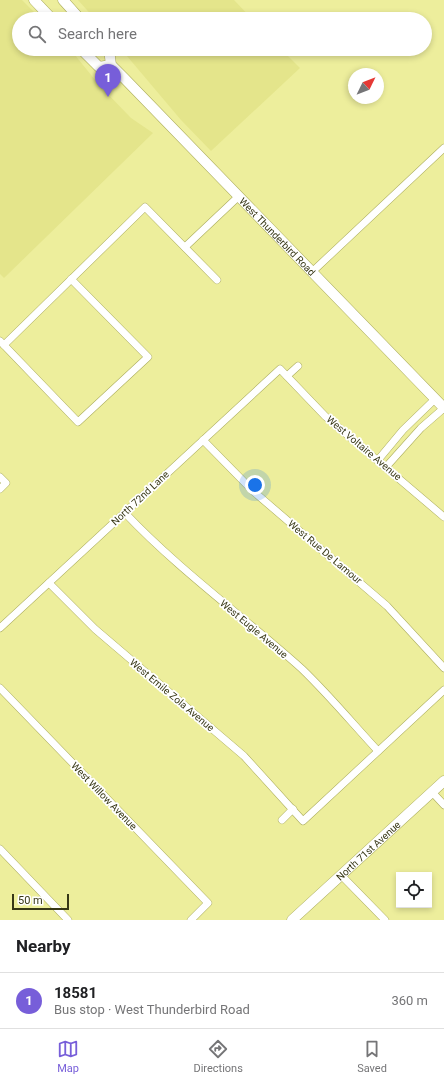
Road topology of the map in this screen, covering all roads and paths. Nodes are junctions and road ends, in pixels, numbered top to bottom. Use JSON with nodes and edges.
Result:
{"nodes":[{"id":1,"x":34,"y":0,"type":"edge"},
{"id":2,"x":62,"y":0,"type":"edge"},
{"id":3,"x":45,"y":12,"type":"edge"},
{"id":4,"x":73,"y":12,"type":"edge"},
{"id":5,"x":88,"y":56,"type":"edge"},
{"id":6,"x":110,"y":56,"type":"edge"},
{"id":7,"x":111,"y":64,"type":"junction"},
{"id":8,"x":444,"y":148,"type":"edge"},
{"id":9,"x":239,"y":196,"type":"junction"},
{"id":10,"x":185,"y":247,"type":"junction"},
{"id":11,"x":312,"y":272,"type":"junction"},
{"id":12,"x":71,"y":279,"type":"junction"},
{"id":13,"x":217,"y":280,"type":"dead end"},
{"id":14,"x":2,"y":343,"type":"edge"},
{"id":15,"x":298,"y":366,"type":"dead end"},
{"id":16,"x":280,"y":369,"type":"joint"},
{"id":17,"x":287,"y":376,"type":"junction"},
{"id":18,"x":435,"y":399,"type":"junction"},
{"id":19,"x":444,"y":408,"type":"edge"},
{"id":20,"x":203,"y":440,"type":"junction"},
{"id":21,"x":378,"y":460,"type":"junction"},
{"id":22,"x":386,"y":467,"type":"junction"},
{"id":23,"x":0,"y":477,"type":"edge"},
{"id":24,"x":0,"y":489,"type":"edge"},
{"id":25,"x":125,"y":512,"type":"junction"},
{"id":26,"x":444,"y":517,"type":"edge"},
{"id":27,"x":49,"y":583,"type":"junction"},
{"id":28,"x":0,"y":628,"type":"edge"},
{"id":29,"x":444,"y":668,"type":"edge"},
{"id":30,"x":0,"y":688,"type":"edge"},
{"id":31,"x":444,"y":690,"type":"edge"},
{"id":32,"x":378,"y":751,"type":"junction"},
{"id":33,"x":444,"y":781,"type":"edge"},
{"id":34,"x":432,"y":792,"type":"junction"},
{"id":35,"x":444,"y":805,"type":"edge"},
{"id":36,"x":293,"y":809,"type":"junction"},
{"id":37,"x":282,"y":820,"type":"dead end"},
{"id":38,"x":0,"y":849,"type":"edge"},
{"id":39,"x":341,"y":875,"type":"junction"},
{"id":40,"x":68,"y":920,"type":"edge"},
{"id":41,"x":191,"y":920,"type":"edge"},
{"id":42,"x":292,"y":920,"type":"edge"},
{"id":43,"x":385,"y":920,"type":"edge"}],
"edges":[{"from":1,"to":3,"type":"main road"},
{"from":2,"to":4,"type":"main road"},
{"from":5,"to":7,"type":"main road"},
{"from":6,"to":7,"type":"main road"},
{"from":7,"to":9,"type":"main road","name":"West Thunderbird Road"},
{"from":8,"to":11,"type":"street"},
{"from":9,"to":10,"type":"street"},
{"from":9,"to":11,"type":"main road","name":"West Thunderbird Road"},
{"from":10,"to":12,"type":"street"},
{"from":10,"to":13,"type":"street"},
{"from":11,"to":18,"type":"main road","name":"West Thunderbird Road"},
{"from":12,"to":14,"type":"street"},
{"from":12,"to":14,"type":"street"},
{"from":15,"to":17,"type":"street"},
{"from":16,"to":17,"type":"street","name":"West Voltaire Avenue"},
{"from":16,"to":20,"type":"street","name":"North 72nd Lane"},
{"from":17,"to":21,"type":"street","name":"West Voltaire Avenue"},
{"from":18,"to":19,"type":"main road","name":"West Thunderbird Road"},
{"from":18,"to":21,"type":"street"},
{"from":19,"to":22,"type":"street"},
{"from":20,"to":25,"type":"street","name":"North 72nd Lane"},
{"from":20,"to":29,"type":"street","name":"West Rue De Lamour"},
{"from":21,"to":22,"type":"street","name":"West Voltaire Avenue"},
{"from":22,"to":26,"type":"street","name":"West Voltaire Avenue"},
{"from":23,"to":24,"type":"street"},
{"from":25,"to":27,"type":"street","name":"North 72nd Lane"},
{"from":25,"to":32,"type":"street","name":"West Eugie Avenue"},
{"from":27,"to":28,"type":"street","name":"North 72nd Lane"},
{"from":27,"to":36,"type":"street","name":"West Emile Zola Avenue"},
{"from":30,"to":41,"type":"street","name":"West Willow Avenue"},
{"from":31,"to":32,"type":"street"},
{"from":32,"to":36,"type":"street","name":"West Emile Zola Avenue"},
{"from":33,"to":34,"type":"main road","name":"North 71st Avenue"},
{"from":34,"to":35,"type":"street"},
{"from":34,"to":39,"type":"main road","name":"North 71st Avenue"},
{"from":36,"to":37,"type":"street"},
{"from":38,"to":40,"type":"street"},
{"from":39,"to":42,"type":"main road","name":"North 71st Avenue"},
{"from":39,"to":43,"type":"street"}]}
